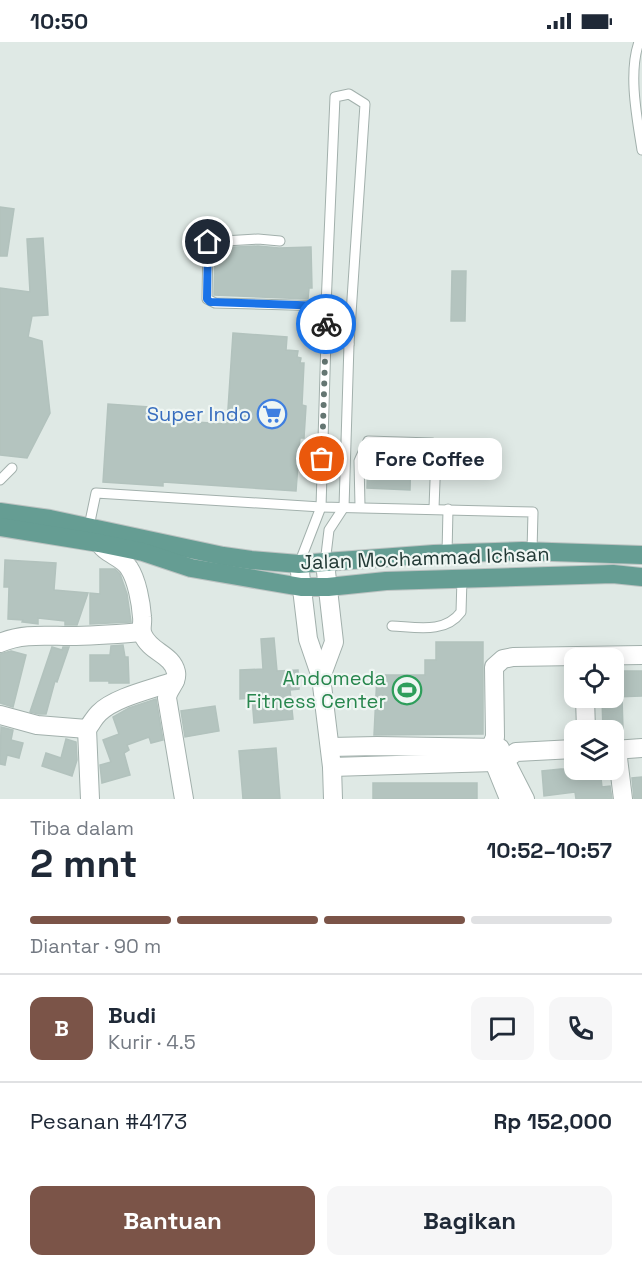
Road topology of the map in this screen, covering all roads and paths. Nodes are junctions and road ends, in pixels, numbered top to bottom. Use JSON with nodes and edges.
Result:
{"nodes":[{"id":1,"x":639,"y":42,"type":"edge"},
{"id":2,"x":642,"y":150,"type":"edge"},
{"id":3,"x":280,"y":242,"type":"dead end"},
{"id":4,"x":326,"y":306,"type":"junction"},
{"id":5,"x":326,"y":339,"type":"junction"},
{"id":6,"x":349,"y":344,"type":"junction"},
{"id":7,"x":12,"y":468,"type":"dead end"},
{"id":8,"x":0,"y":480,"type":"edge"},
{"id":9,"x":360,"y":506,"type":"junction"},
{"id":10,"x":321,"y":507,"type":"junction"},
{"id":11,"x":344,"y":507,"type":"junction"},
{"id":12,"x":434,"y":508,"type":"junction"},
{"id":13,"x":448,"y":509,"type":"junction"},
{"id":14,"x":0,"y":512,"type":"edge"},
{"id":15,"x":0,"y":526,"type":"edge"},
{"id":16,"x":94,"y":535,"type":"junction"},
{"id":17,"x":532,"y":551,"type":"junction"},
{"id":18,"x":447,"y":554,"type":"junction"},
{"id":19,"x":642,"y":555,"type":"edge"},
{"id":20,"x":326,"y":563,"type":"junction"},
{"id":21,"x":299,"y":564,"type":"junction"},
{"id":22,"x":642,"y":577,"type":"edge"},
{"id":23,"x":462,"y":579,"type":"junction"},
{"id":24,"x":301,"y":586,"type":"junction"},
{"id":25,"x":328,"y":587,"type":"junction"},
{"id":26,"x":392,"y":626,"type":"dead end"},
{"id":27,"x":141,"y":632,"type":"junction"},
{"id":28,"x":0,"y":643,"type":"edge"},
{"id":29,"x":642,"y":655,"type":"edge"},
{"id":30,"x":624,"y":656,"type":"edge"},
{"id":31,"x":564,"y":658,"type":"edge"},
{"id":32,"x":321,"y":676,"type":"junction"},
{"id":33,"x":175,"y":681,"type":"junction"},
{"id":34,"x":0,"y":715,"type":"edge"},
{"id":35,"x":87,"y":729,"type":"junction"},
{"id":36,"x":330,"y":747,"type":"junction"},
{"id":37,"x":642,"y":748,"type":"edge"},
{"id":38,"x":564,"y":749,"type":"edge"},
{"id":39,"x":624,"y":749,"type":"edge"},
{"id":40,"x":500,"y":751,"type":"junction"},
{"id":41,"x":332,"y":767,"type":"junction"},
{"id":42,"x":619,"y":780,"type":"edge"},
{"id":43,"x":90,"y":799,"type":"edge"},
{"id":44,"x":184,"y":799,"type":"edge"},
{"id":45,"x":333,"y":799,"type":"edge"},
{"id":46,"x":509,"y":799,"type":"edge"},
{"id":47,"x":525,"y":799,"type":"edge"},
{"id":48,"x":622,"y":799,"type":"edge"}],
"edges":[{"from":1,"to":2,"type":"lane"},
{"from":3,"to":4,"type":"lane"},
{"from":4,"to":5,"type":"lane"},
{"from":4,"to":6,"type":"lane"},
{"from":5,"to":6,"type":"lane"},
{"from":5,"to":10,"type":"lane"},
{"from":6,"to":11,"type":"lane"},
{"from":7,"to":8,"type":"lane"},
{"from":9,"to":11,"type":"lane"},
{"from":9,"to":12,"type":"lane"},
{"from":9,"to":12,"type":"lane"},
{"from":10,"to":11,"type":"lane"},
{"from":10,"to":16,"type":"lane"},
{"from":10,"to":21,"type":"lane"},
{"from":11,"to":20,"type":"lane"},
{"from":12,"to":13,"type":"lane"},
{"from":13,"to":17,"type":"lane"},
{"from":13,"to":18,"type":"lane"},
{"from":14,"to":16,"type":"main road","name":"Jalan Mochammad Ichsan"},
{"from":15,"to":16,"type":"main road","name":"Jalan Mochammad Ichsan"},
{"from":16,"to":21,"type":"main road","name":"Jalan Mochammad Ichsan"},
{"from":16,"to":24,"type":"main road","name":"Jalan Mochammad Ichsan"},
{"from":16,"to":27,"type":"street"},
{"from":17,"to":18,"type":"main road","name":"Jalan Mochammad Ichsan"},
{"from":17,"to":19,"type":"main road","name":"Jalan Mochammad Ichsan"},
{"from":18,"to":20,"type":"main road","name":"Jalan Mochammad Ichsan"},
{"from":20,"to":21,"type":"main road","name":"Jalan Mochammad Ichsan"},
{"from":20,"to":25,"type":"street"},
{"from":21,"to":24,"type":"street"},
{"from":22,"to":23,"type":"main road","name":"Jalan Mochammad Ichsan"},
{"from":23,"to":25,"type":"main road","name":"Jalan Mochammad Ichsan"},
{"from":23,"to":26,"type":"lane"},
{"from":24,"to":25,"type":"main road","name":"Jalan Mochammad Ichsan"},
{"from":24,"to":32,"type":"street"},
{"from":25,"to":32,"type":"street"},
{"from":27,"to":28,"type":"street"},
{"from":27,"to":33,"type":"street"},
{"from":29,"to":30,"type":"street"},
{"from":31,"to":40,"type":"street"},
{"from":32,"to":36,"type":"street"},
{"from":33,"to":35,"type":"street"},
{"from":33,"to":44,"type":"street"},
{"from":34,"to":35,"type":"street"},
{"from":35,"to":43,"type":"street"},
{"from":36,"to":40,"type":"street"},
{"from":36,"to":41,"type":"street"},
{"from":37,"to":39,"type":"street"},
{"from":38,"to":40,"type":"street"},
{"from":40,"to":41,"type":"street"},
{"from":40,"to":46,"type":"street"},
{"from":40,"to":47,"type":"street"},
{"from":41,"to":45,"type":"street"},
{"from":42,"to":48,"type":"street"}]}
